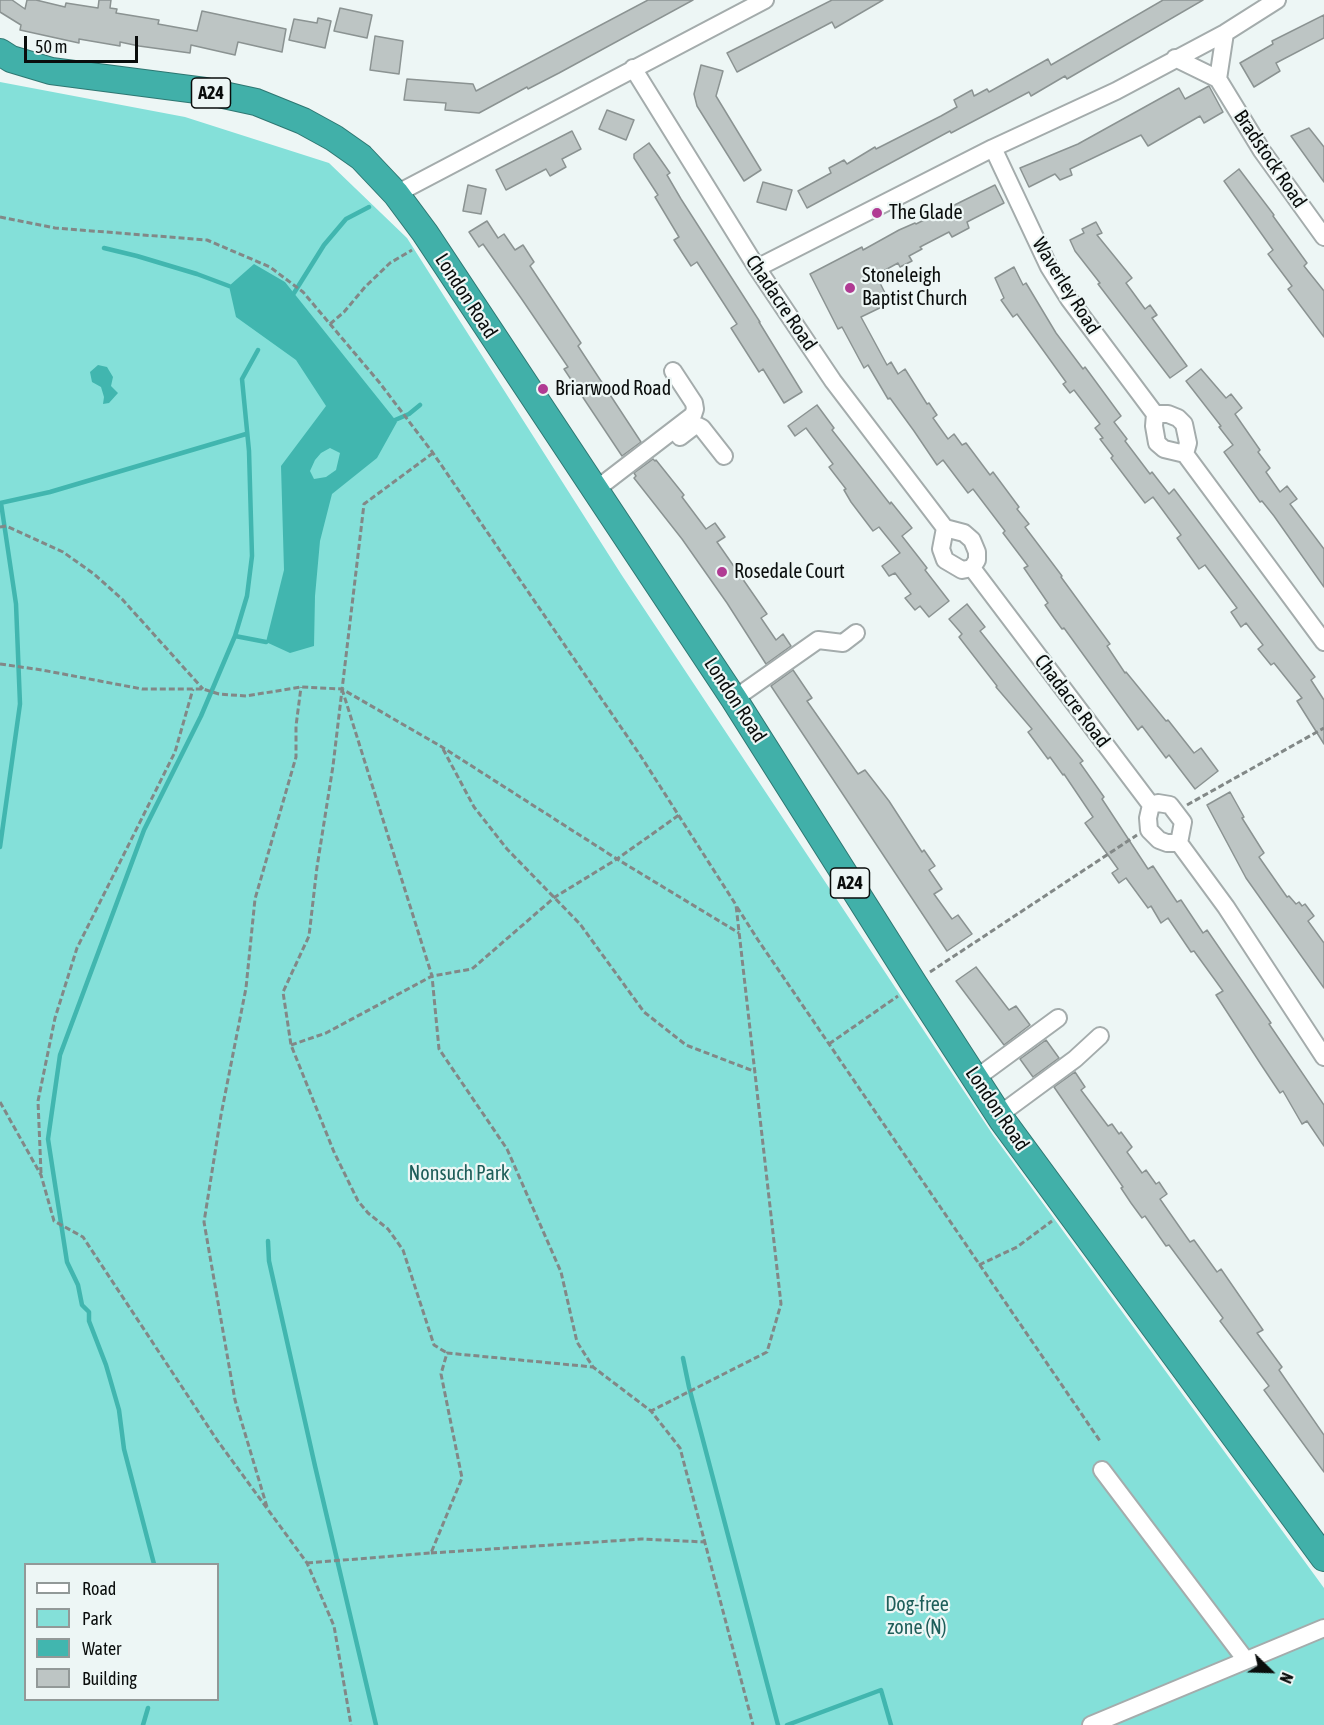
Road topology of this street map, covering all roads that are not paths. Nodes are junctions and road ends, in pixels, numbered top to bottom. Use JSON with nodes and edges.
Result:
{"nodes":[{"id":1,"x":765,"y":0,"type":"edge"},
{"id":2,"x":1277,"y":0,"type":"edge"},
{"id":3,"x":1225,"y":33,"type":"junction"},
{"id":4,"x":0,"y":52,"type":"edge"},
{"id":5,"x":1175,"y":58,"type":"junction"},
{"id":6,"x":633,"y":68,"type":"junction"},
{"id":7,"x":1218,"y":79,"type":"junction"},
{"id":8,"x":993,"y":148,"type":"junction"},
{"id":9,"x":396,"y":194,"type":"junction"},
{"id":10,"x":1324,"y":237,"type":"edge"},
{"id":11,"x":758,"y":268,"type":"junction"},
{"id":12,"x":673,"y":371,"type":"dead end"},
{"id":13,"x":1155,"y":414,"type":"junction"},
{"id":14,"x":1185,"y":454,"type":"junction"},
{"id":15,"x":724,"y":456,"type":"dead end"},
{"id":16,"x":597,"y":494,"type":"junction"},
{"id":17,"x":945,"y":528,"type":"junction"},
{"id":18,"x":972,"y":568,"type":"junction"},
{"id":19,"x":856,"y":633,"type":"dead end"},
{"id":20,"x":1324,"y":642,"type":"edge"},
{"id":21,"x":734,"y":699,"type":"junction"},
{"id":22,"x":1151,"y":804,"type":"junction"},
{"id":23,"x":1179,"y":843,"type":"junction"},
{"id":24,"x":1058,"y":1018,"type":"dead end"},
{"id":25,"x":1100,"y":1035,"type":"dead end"},
{"id":26,"x":1324,"y":1057,"type":"edge"},
{"id":27,"x":975,"y":1079,"type":"junction"},
{"id":28,"x":999,"y":1114,"type":"junction"},
{"id":29,"x":1102,"y":1470,"type":"dead end"},
{"id":30,"x":1324,"y":1558,"type":"edge"},
{"id":31,"x":1324,"y":1628,"type":"edge"},
{"id":32,"x":1245,"y":1659,"type":"junction"},
{"id":33,"x":1091,"y":1725,"type":"edge"}],
"edges":[{"from":1,"to":6,"type":"street"},
{"from":2,"to":3,"type":"street"},
{"from":3,"to":5,"type":"street"},
{"from":3,"to":7,"type":"street"},
{"from":4,"to":9,"type":"highway","name":"London Road","number":"A24"},
{"from":5,"to":7,"type":"street"},
{"from":5,"to":8,"type":"street"},
{"from":6,"to":9,"type":"street"},
{"from":6,"to":11,"type":"street","name":"Chadacre Road"},
{"from":7,"to":10,"type":"street","name":"Bradstock Road"},
{"from":8,"to":11,"type":"street"},
{"from":8,"to":13,"type":"street","name":"Waverley Road"},
{"from":9,"to":16,"type":"highway","name":"London Road","number":"A24"},
{"from":11,"to":17,"type":"street","name":"Chadacre Road"},
{"from":12,"to":16,"type":"street"},
{"from":13,"to":14,"type":"street"},
{"from":13,"to":14,"type":"street"},
{"from":14,"to":20,"type":"street"},
{"from":15,"to":16,"type":"street"},
{"from":16,"to":21,"type":"highway","name":"London Road","number":"A24"},
{"from":17,"to":18,"type":"street","name":"Chadacre Road"},
{"from":17,"to":18,"type":"street"},
{"from":18,"to":22,"type":"street","name":"Chadacre Road"},
{"from":19,"to":21,"type":"street"},
{"from":21,"to":27,"type":"highway","name":"London Road","number":"A24"},
{"from":22,"to":23,"type":"street"},
{"from":22,"to":23,"type":"street"},
{"from":23,"to":26,"type":"street"},
{"from":24,"to":27,"type":"street"},
{"from":25,"to":28,"type":"street"},
{"from":27,"to":28,"type":"highway","name":"London Road","number":"A24"},
{"from":28,"to":30,"type":"highway","name":"London Road","number":"A24"},
{"from":29,"to":32,"type":"street"},
{"from":31,"to":32,"type":"street"},
{"from":32,"to":33,"type":"street"}]}
